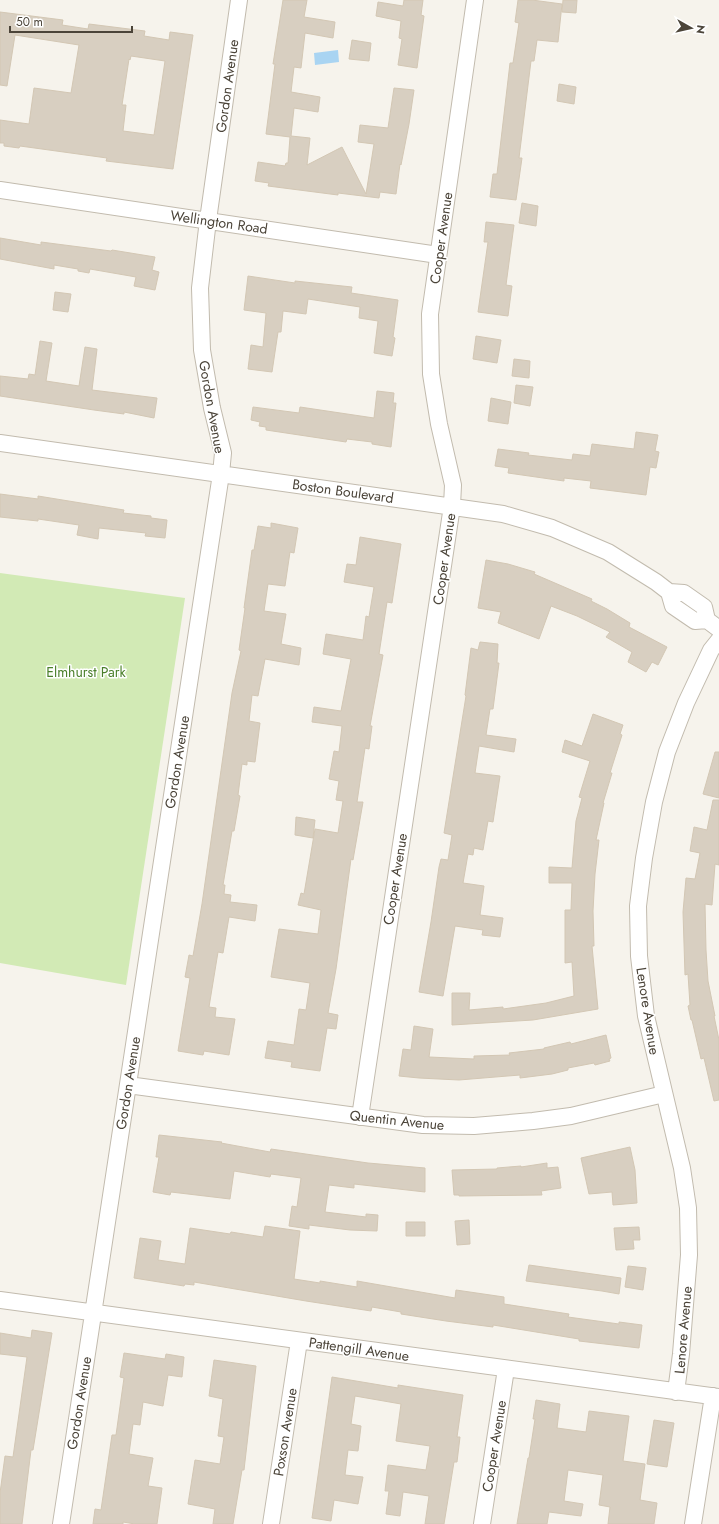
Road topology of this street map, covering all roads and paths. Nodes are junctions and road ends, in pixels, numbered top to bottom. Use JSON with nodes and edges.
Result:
{"nodes":[{"id":1,"x":238,"y":0,"type":"edge"},
{"id":2,"x":475,"y":0,"type":"edge"},
{"id":3,"x":0,"y":190,"type":"edge"},
{"id":4,"x":208,"y":220,"type":"junction"},
{"id":5,"x":438,"y":255,"type":"junction"},
{"id":6,"x":0,"y":443,"type":"edge"},
{"id":7,"x":221,"y":474,"type":"junction"},
{"id":8,"x":452,"y":506,"type":"junction"},
{"id":9,"x":713,"y":625,"type":"edge"},
{"id":10,"x":719,"y":640,"type":"edge"},
{"id":11,"x":128,"y":1085,"type":"junction"},
{"id":12,"x":664,"y":1094,"type":"junction"},
{"id":13,"x":360,"y":1117,"type":"junction"},
{"id":14,"x":0,"y":1300,"type":"edge"},
{"id":15,"x":93,"y":1312,"type":"junction"},
{"id":16,"x":299,"y":1341,"type":"junction"},
{"id":17,"x":506,"y":1369,"type":"junction"},
{"id":18,"x":676,"y":1392,"type":"junction"},
{"id":19,"x":716,"y":1397,"type":"edge"},
{"id":20,"x":60,"y":1524,"type":"edge"},
{"id":21,"x":271,"y":1524,"type":"edge"},
{"id":22,"x":482,"y":1524,"type":"edge"},
{"id":23,"x":693,"y":1524,"type":"edge"}],
"edges":[{"from":1,"to":4,"type":"street","name":"Gordon Avenue"},
{"from":2,"to":5,"type":"street","name":"Cooper Avenue"},
{"from":3,"to":4,"type":"street","name":"Wellington Road"},
{"from":4,"to":5,"type":"street","name":"Wellington Road"},
{"from":4,"to":7,"type":"street","name":"Gordon Avenue"},
{"from":5,"to":8,"type":"street","name":"Cooper Avenue"},
{"from":6,"to":7,"type":"street","name":"Boston Boulevard"},
{"from":7,"to":8,"type":"street","name":"Boston Boulevard"},
{"from":7,"to":11,"type":"street","name":"Gordon Avenue"},
{"from":8,"to":9,"type":"street","name":"Boston Boulevard"},
{"from":8,"to":13,"type":"street","name":"Cooper Avenue"},
{"from":10,"to":12,"type":"street","name":"Lenore Avenue"},
{"from":11,"to":13,"type":"street","name":"Quentin Avenue"},
{"from":11,"to":15,"type":"street","name":"Gordon Avenue"},
{"from":12,"to":13,"type":"street","name":"Quentin Avenue"},
{"from":12,"to":18,"type":"street","name":"Lenore Avenue"},
{"from":14,"to":15,"type":"street","name":"Pattengill Avenue"},
{"from":15,"to":16,"type":"street","name":"Pattengill Avenue"},
{"from":15,"to":20,"type":"street","name":"Gordon Avenue"},
{"from":16,"to":17,"type":"street","name":"Pattengill Avenue"},
{"from":16,"to":21,"type":"street","name":"Poxson Avenue"},
{"from":17,"to":18,"type":"street","name":"Pattengill Avenue"},
{"from":17,"to":22,"type":"street","name":"Cooper Avenue"},
{"from":18,"to":19,"type":"street","name":"Pattengill Avenue"},
{"from":19,"to":23,"type":"street"}]}
